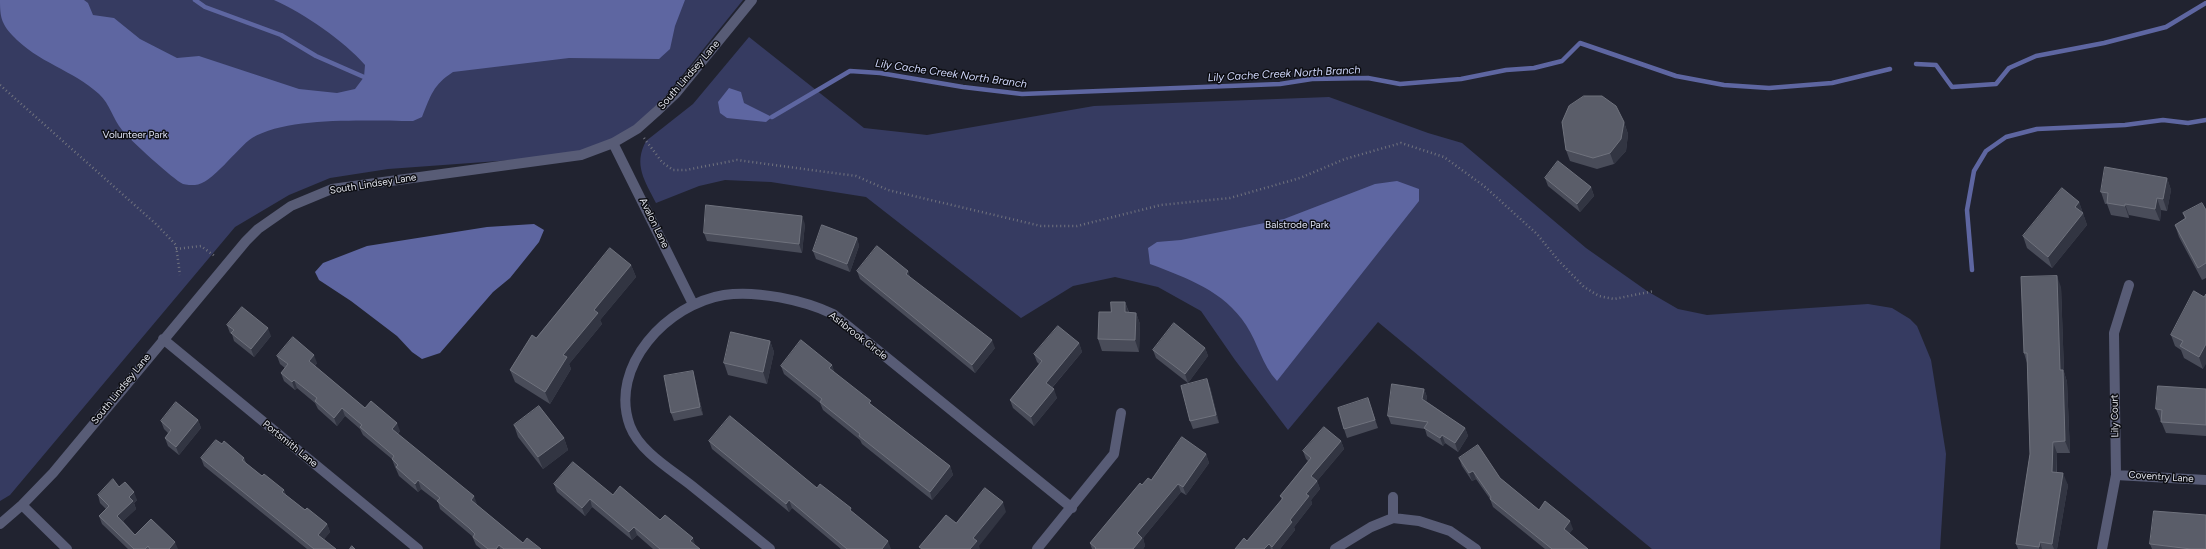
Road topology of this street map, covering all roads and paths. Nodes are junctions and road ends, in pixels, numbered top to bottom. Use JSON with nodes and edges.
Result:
{"nodes":[{"id":1,"x":752,"y":0,"type":"edge"},
{"id":2,"x":0,"y":85,"type":"edge"},
{"id":3,"x":637,"y":129,"type":"junction"},
{"id":4,"x":613,"y":143,"type":"junction"},
{"id":5,"x":176,"y":249,"type":"junction"},
{"id":6,"x":226,"y":265,"type":"junction"},
{"id":7,"x":180,"y":275,"type":"dead end"},
{"id":8,"x":2129,"y":284,"type":"dead end"},
{"id":9,"x":1654,"y":291,"type":"dead end"},
{"id":10,"x":693,"y":304,"type":"junction"},
{"id":11,"x":163,"y":339,"type":"junction"},
{"id":12,"x":1121,"y":413,"type":"dead end"},
{"id":13,"x":2116,"y":475,"type":"junction"},
{"id":14,"x":2206,"y":480,"type":"edge"},
{"id":15,"x":1393,"y":497,"type":"dead end"},
{"id":16,"x":22,"y":506,"type":"junction"},
{"id":17,"x":1072,"y":508,"type":"junction"},
{"id":18,"x":1393,"y":518,"type":"junction"},
{"id":19,"x":0,"y":524,"type":"edge"},
{"id":20,"x":67,"y":549,"type":"edge"},
{"id":21,"x":418,"y":549,"type":"edge"},
{"id":22,"x":770,"y":549,"type":"edge"},
{"id":23,"x":1037,"y":549,"type":"edge"},
{"id":24,"x":1335,"y":549,"type":"edge"},
{"id":25,"x":1476,"y":549,"type":"edge"},
{"id":26,"x":2102,"y":549,"type":"edge"}],
"edges":[{"from":1,"to":3,"type":"street","name":"South Lindsey Lane"},
{"from":2,"to":5,"type":"path"},
{"from":3,"to":4,"type":"street","name":"South Lindsey Lane"},
{"from":3,"to":9,"type":"path"},
{"from":4,"to":6,"type":"street","name":"South Lindsey Lane"},
{"from":4,"to":10,"type":"street","name":"Avalon Lane"},
{"from":5,"to":6,"type":"path"},
{"from":5,"to":7,"type":"path"},
{"from":6,"to":11,"type":"street","name":"South Lindsey Lane"},
{"from":8,"to":13,"type":"street","name":"Lily Court"},
{"from":10,"to":17,"type":"street","name":"Ashbrook Circle"},
{"from":10,"to":22,"type":"street","name":"Ashbrook Circle"},
{"from":11,"to":16,"type":"street","name":"South Lindsey Lane"},
{"from":11,"to":21,"type":"street","name":"Portsmith Lane"},
{"from":12,"to":17,"type":"street"},
{"from":13,"to":14,"type":"street","name":"Coventry Lane"},
{"from":13,"to":26,"type":"street","name":"Lily Court"},
{"from":15,"to":18,"type":"street"},
{"from":16,"to":19,"type":"street","name":"South Lindsey Lane"},
{"from":16,"to":20,"type":"street"},
{"from":17,"to":23,"type":"street"},
{"from":18,"to":24,"type":"street"},
{"from":18,"to":25,"type":"street"}]}
